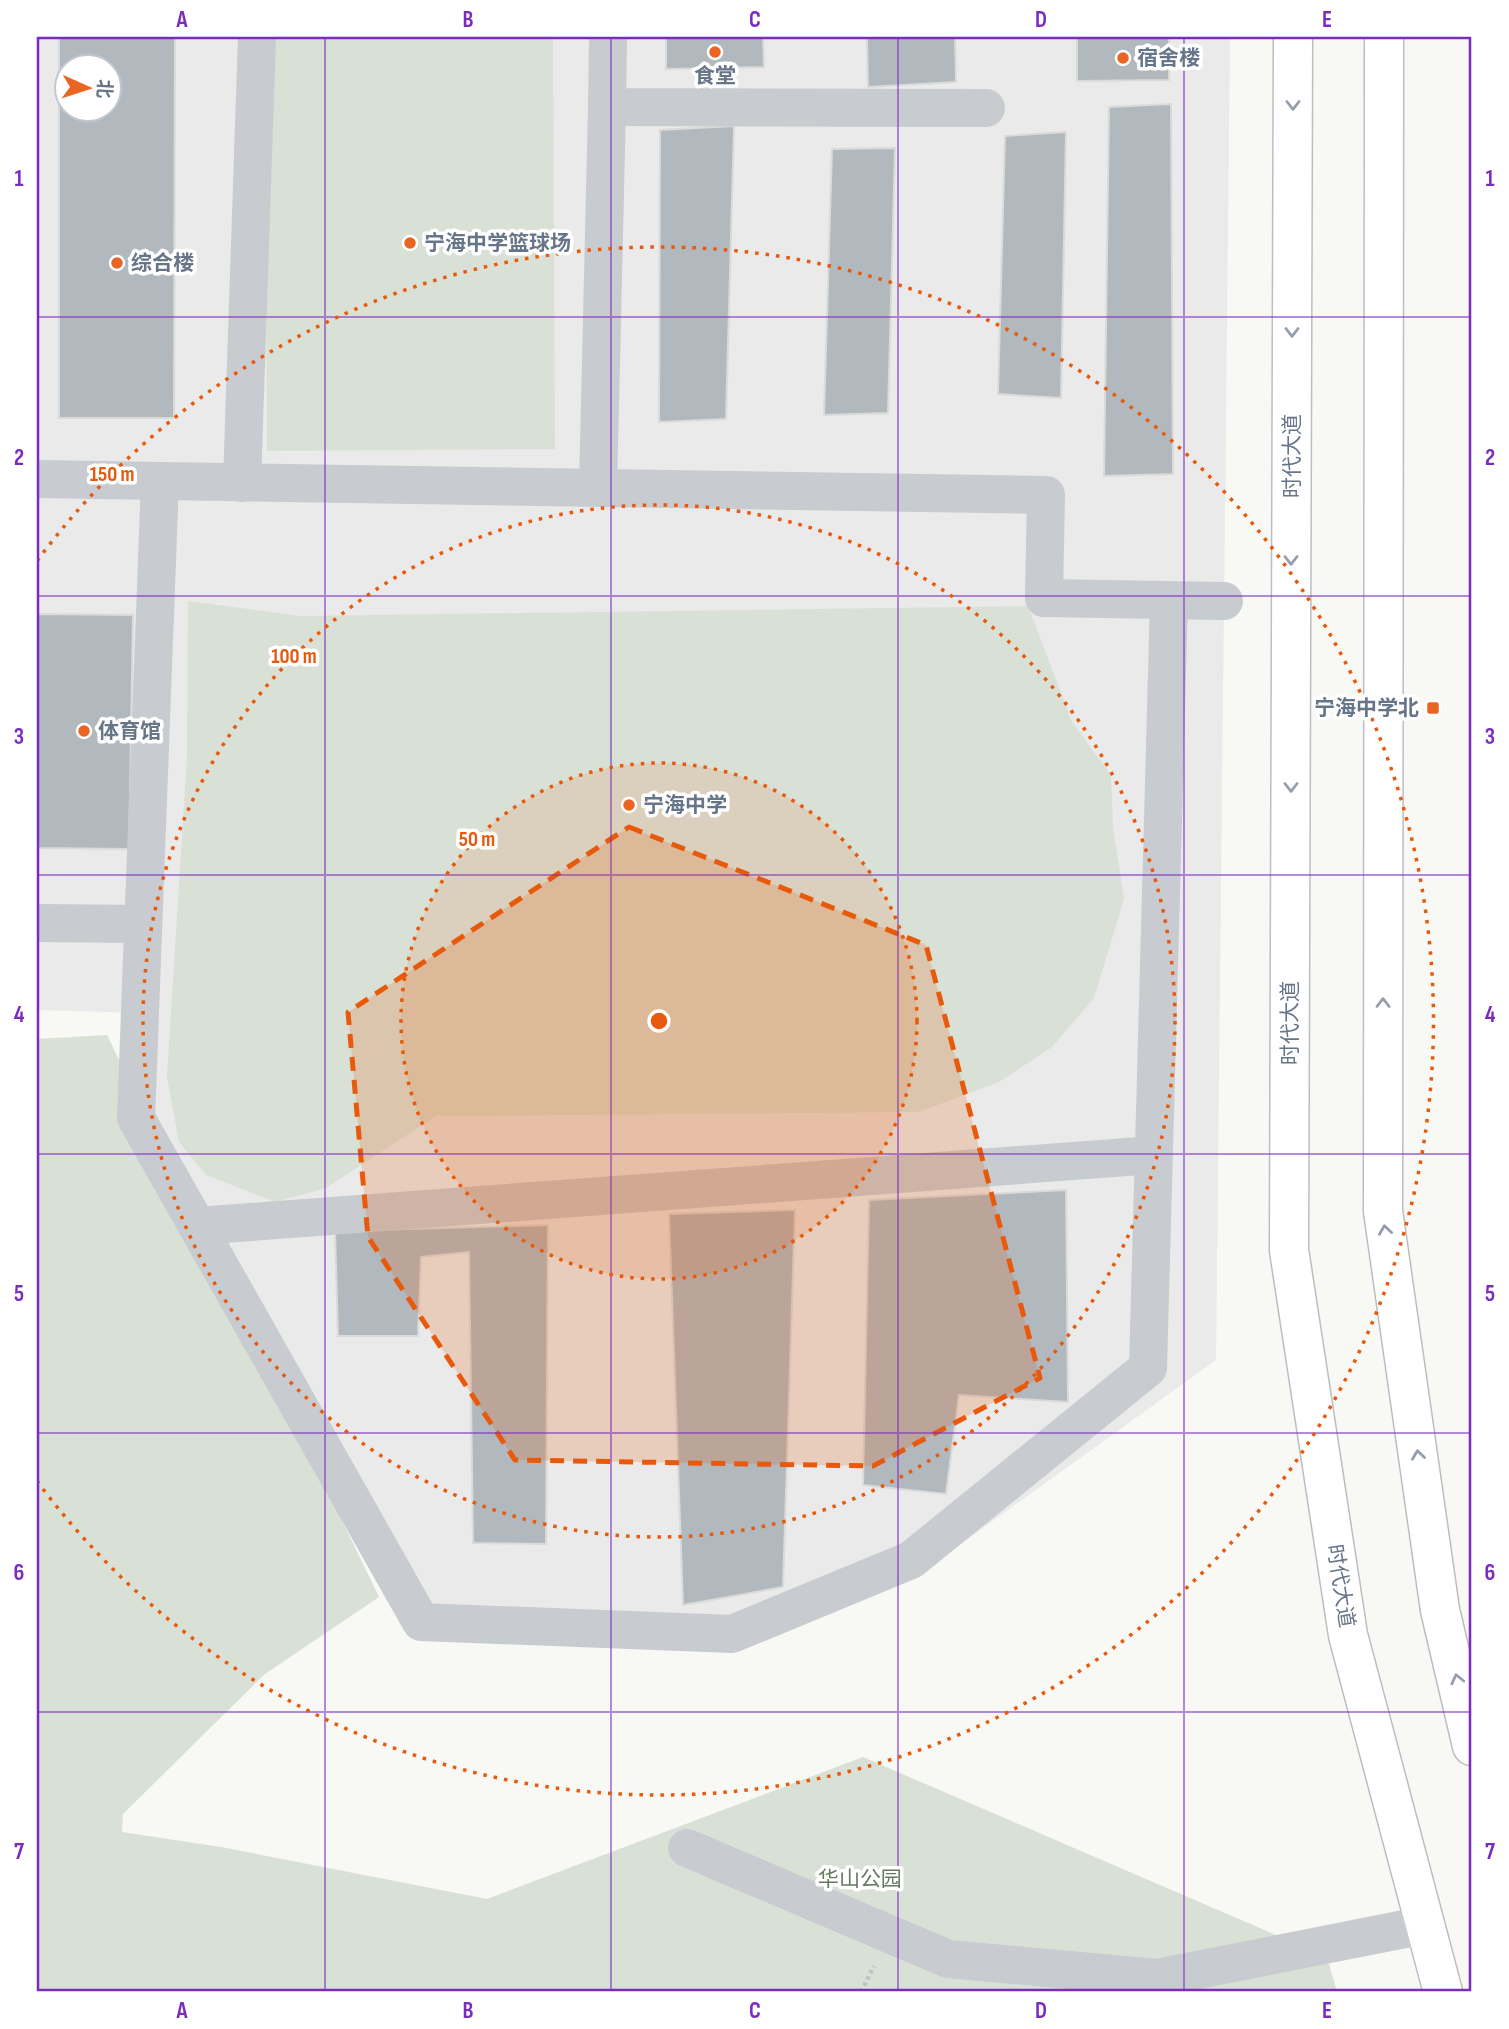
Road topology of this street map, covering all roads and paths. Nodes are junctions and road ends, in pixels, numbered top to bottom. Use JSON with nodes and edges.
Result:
{"nodes":[{"id":1,"x":257,"y":37,"type":"edge"},
{"id":2,"x":608,"y":37,"type":"edge"},
{"id":3,"x":1293,"y":37,"type":"edge"},
{"id":4,"x":1384,"y":37,"type":"edge"},
{"id":5,"x":607,"y":107,"type":"junction"},
{"id":6,"x":986,"y":108,"type":"dead end"},
{"id":7,"x":37,"y":480,"type":"edge"},
{"id":8,"x":160,"y":481,"type":"junction"},
{"id":9,"x":242,"y":482,"type":"junction"},
{"id":10,"x":598,"y":488,"type":"junction"},
{"id":11,"x":1169,"y":600,"type":"junction"},
{"id":12,"x":1224,"y":601,"type":"dead end"},
{"id":13,"x":37,"y":923,"type":"edge"},
{"id":14,"x":143,"y":924,"type":"junction"},
{"id":15,"x":1154,"y":1155,"type":"junction"},
{"id":16,"x":197,"y":1226,"type":"junction"},
{"id":17,"x":1472,"y":1746,"type":"edge"},
{"id":18,"x":687,"y":1848,"type":"dead end"},
{"id":19,"x":1425,"y":1925,"type":"junction"},
{"id":20,"x":1443,"y":1992,"type":"edge"}],
"edges":[{"from":1,"to":9,"type":"street"},
{"from":2,"to":5,"type":"street"},
{"from":3,"to":19,"type":"main road","name":"时代大道","one_way":true},
{"from":17,"to":4,"type":"main road","one_way":true},
{"from":5,"to":6,"type":"street"},
{"from":5,"to":10,"type":"street"},
{"from":7,"to":8,"type":"street"},
{"from":8,"to":9,"type":"street"},
{"from":8,"to":14,"type":"street"},
{"from":9,"to":10,"type":"street"},
{"from":10,"to":11,"type":"street"},
{"from":11,"to":12,"type":"street"},
{"from":11,"to":15,"type":"street"},
{"from":13,"to":14,"type":"street"},
{"from":14,"to":16,"type":"street"},
{"from":15,"to":16,"type":"street"},
{"from":15,"to":16,"type":"street"},
{"from":18,"to":19,"type":"street"},
{"from":19,"to":20,"type":"main road","name":"时代大道"}]}
